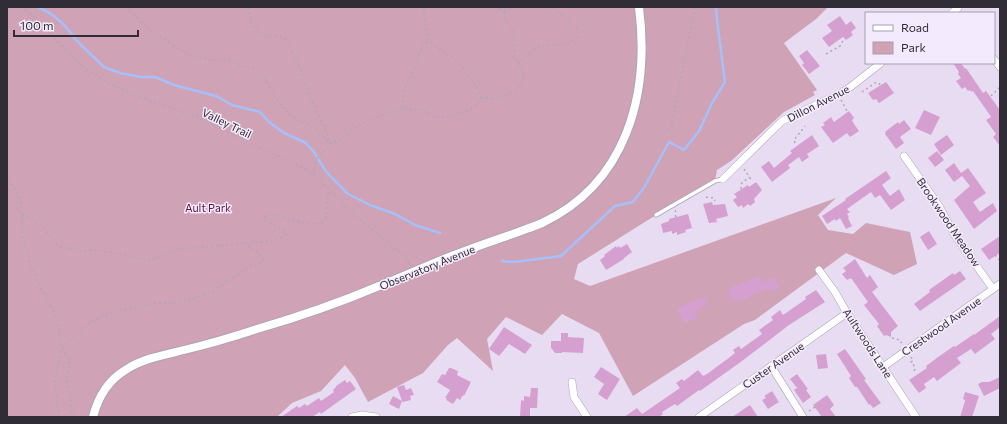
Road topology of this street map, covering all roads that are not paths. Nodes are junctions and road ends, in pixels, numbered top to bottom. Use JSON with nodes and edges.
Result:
{"nodes":[{"id":1,"x":638,"y":7,"type":"edge"},
{"id":2,"x":880,"y":64,"type":"edge"},
{"id":3,"x":904,"y":156,"type":"dead end"},
{"id":4,"x":723,"y":179,"type":"joint"},
{"id":5,"x":656,"y":215,"type":"dead end"},
{"id":6,"x":819,"y":270,"type":"dead end"},
{"id":7,"x":1000,"y":284,"type":"edge"},
{"id":8,"x":993,"y":289,"type":"junction"},
{"id":9,"x":847,"y":313,"type":"junction"},
{"id":10,"x":771,"y":366,"type":"junction"},
{"id":11,"x":883,"y":367,"type":"junction"},
{"id":12,"x":572,"y":382,"type":"dead end"},
{"id":13,"x":807,"y":416,"type":"edge"},
{"id":14,"x":93,"y":417,"type":"edge"},
{"id":15,"x":352,"y":417,"type":"edge"},
{"id":16,"x":376,"y":417,"type":"edge"},
{"id":17,"x":587,"y":417,"type":"edge"},
{"id":18,"x":699,"y":417,"type":"edge"},
{"id":19,"x":916,"y":417,"type":"edge"}],
"edges":[{"from":1,"to":14,"type":"street","name":"Observatory Avenue"},
{"from":2,"to":4,"type":"street","name":"Dillon Avenue"},
{"from":3,"to":8,"type":"street","name":"Brookwood Meadow"},
{"from":4,"to":5,"type":"lane"},
{"from":6,"to":9,"type":"street","name":"Aultwoods Lane"},
{"from":7,"to":8,"type":"street","name":"Crestwood Avenue"},
{"from":8,"to":11,"type":"street","name":"Crestwood Avenue"},
{"from":9,"to":10,"type":"street","name":"Custer Avenue"},
{"from":9,"to":11,"type":"street","name":"Aultwoods Lane"},
{"from":10,"to":13,"type":"street"},
{"from":10,"to":18,"type":"street","name":"Custer Avenue"},
{"from":11,"to":19,"type":"street","name":"Aultwoods Lane"},
{"from":12,"to":17,"type":"street"},
{"from":15,"to":16,"type":"street"}]}
